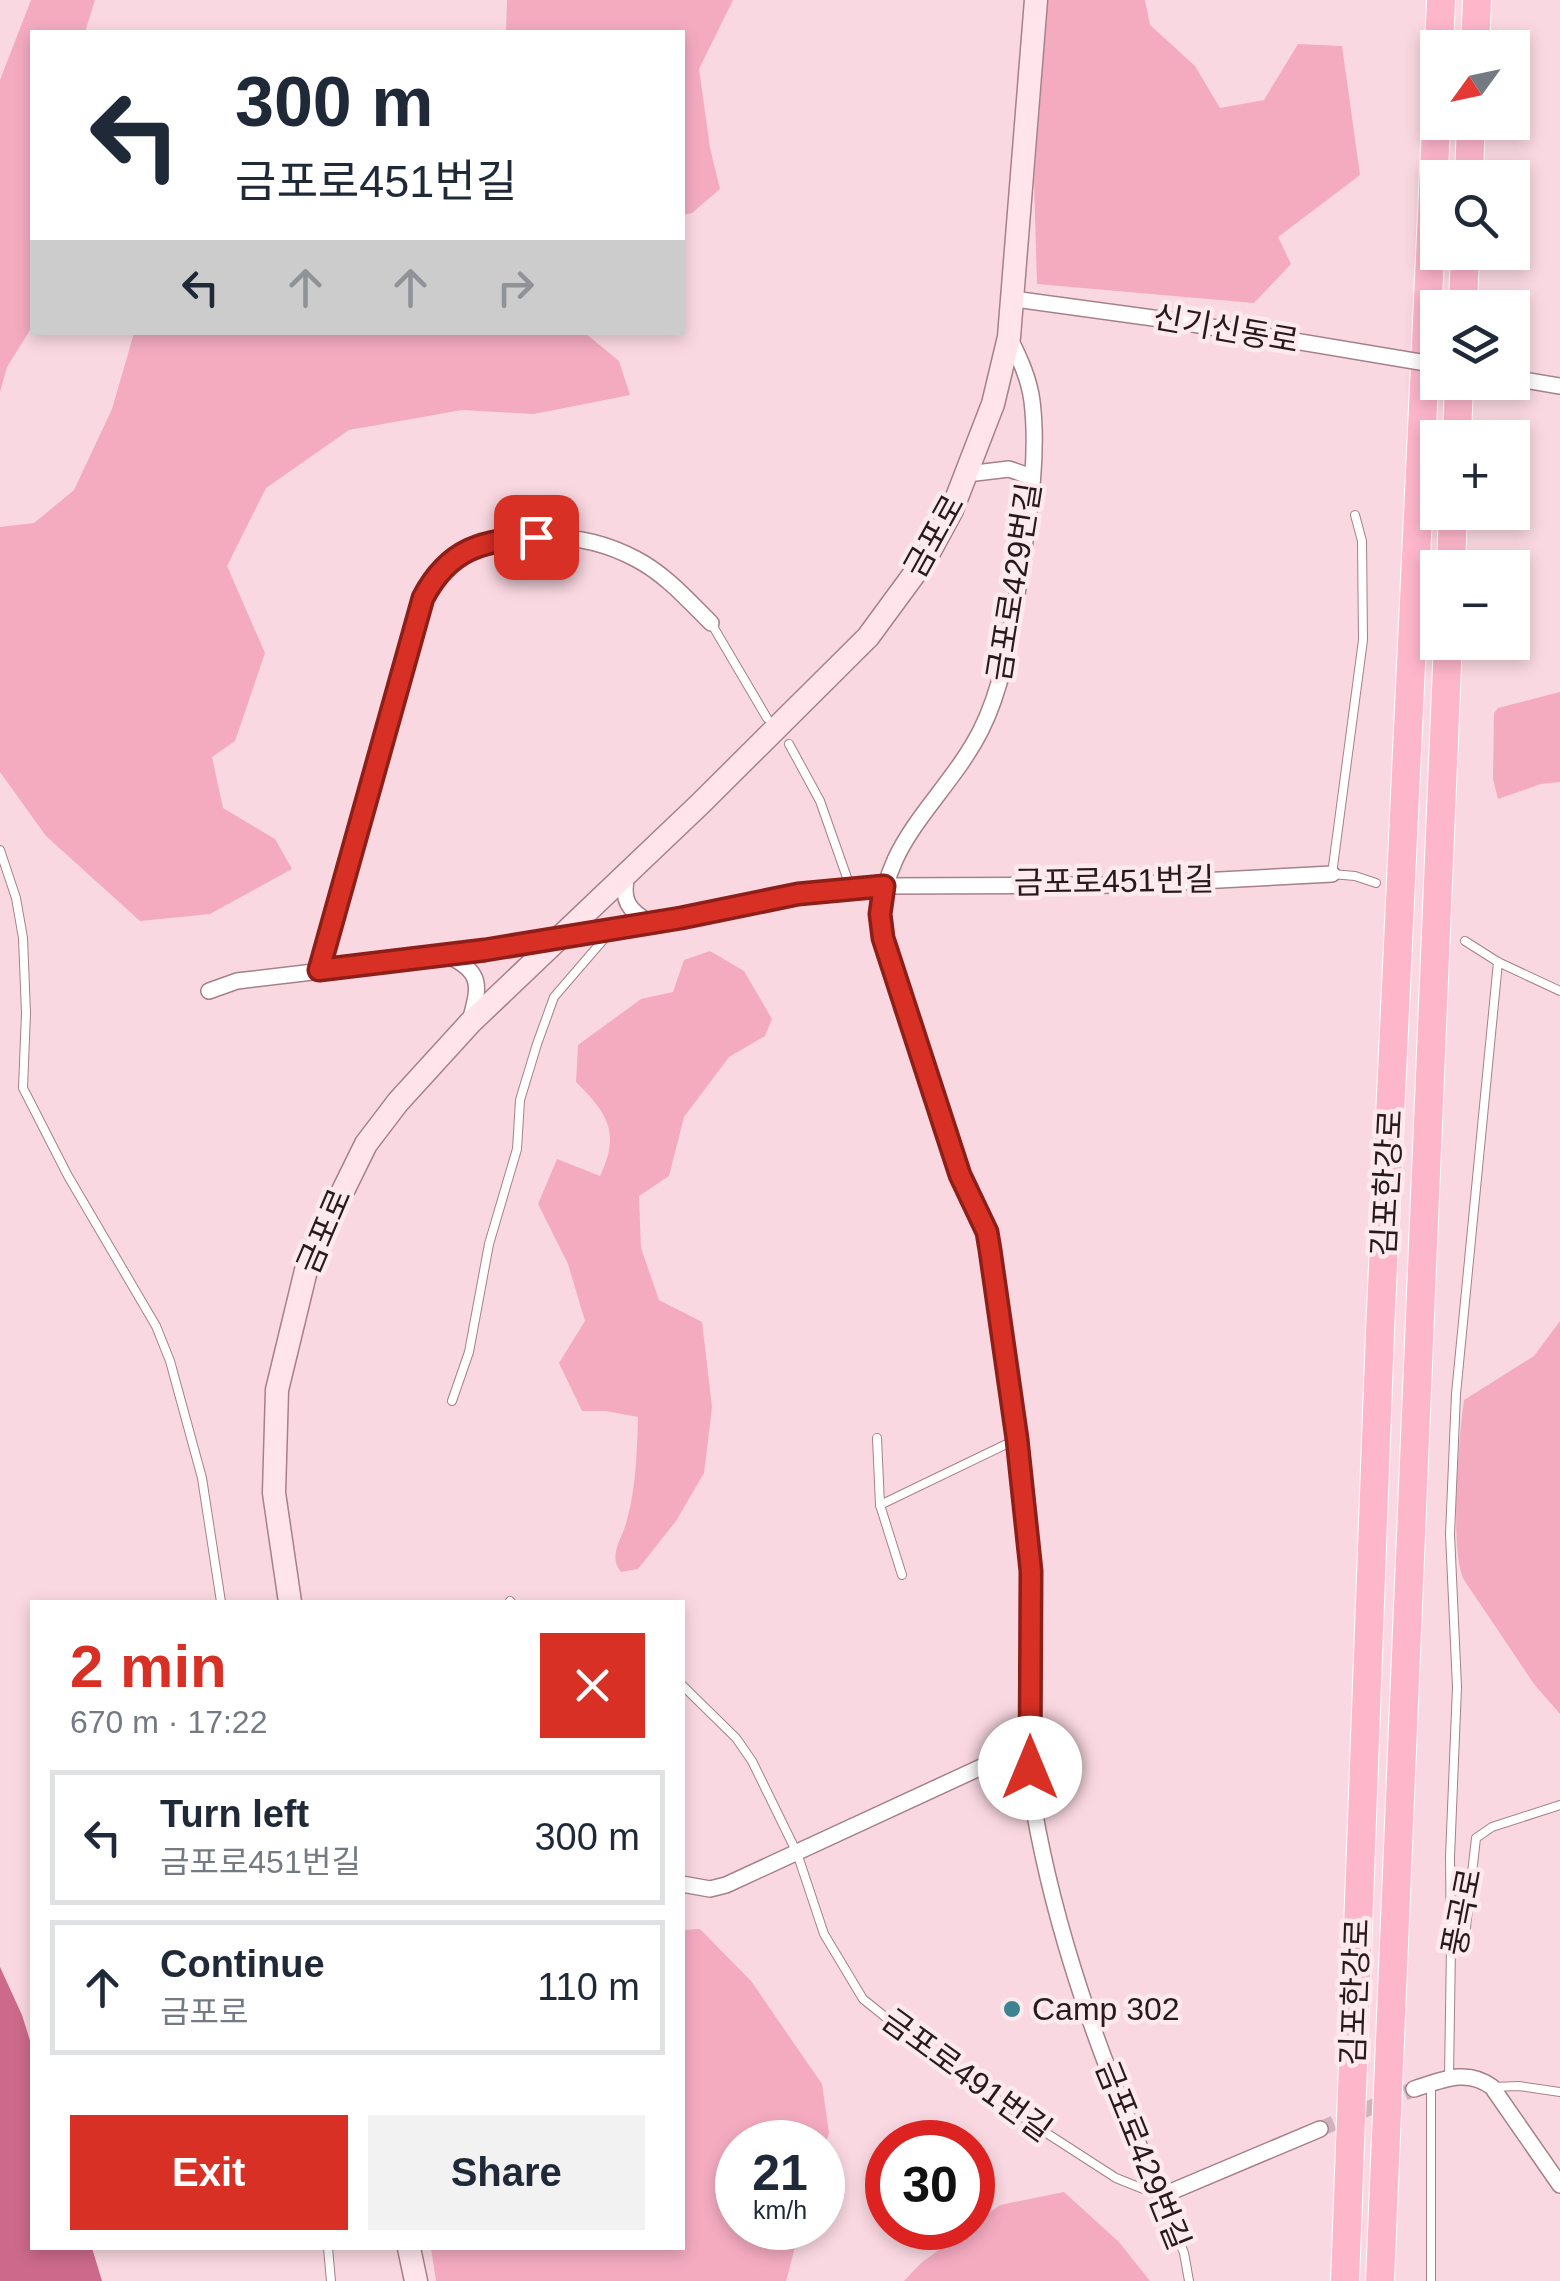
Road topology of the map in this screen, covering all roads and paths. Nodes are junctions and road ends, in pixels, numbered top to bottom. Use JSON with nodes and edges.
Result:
{"nodes":[{"id":1,"x":1036,"y":0,"type":"edge"},
{"id":2,"x":1442,"y":0,"type":"edge"},
{"id":3,"x":1477,"y":0,"type":"edge"},
{"id":4,"x":1440,"y":30,"type":"edge"},
{"id":5,"x":1476,"y":30,"type":"edge"},
{"id":6,"x":1435,"y":140,"type":"edge"},
{"id":7,"x":1014,"y":299,"type":"junction"},
{"id":8,"x":1008,"y":337,"type":"junction"},
{"id":9,"x":1420,"y":362,"type":"edge"},
{"id":10,"x":1530,"y":381,"type":"edge"},
{"id":11,"x":1560,"y":386,"type":"edge"},
{"id":12,"x":967,"y":474,"type":"junction"},
{"id":13,"x":1032,"y":477,"type":"junction"},
{"id":14,"x":1356,"y":515,"type":"dead end"},
{"id":15,"x":711,"y":624,"type":"joint"},
{"id":16,"x":1447,"y":660,"type":"edge"},
{"id":17,"x":767,"y":718,"type":"dead end"},
{"id":18,"x":789,"y":744,"type":"dead end"},
{"id":19,"x":0,"y":850,"type":"edge"},
{"id":20,"x":628,"y":872,"type":"junction"},
{"id":21,"x":1332,"y":874,"type":"junction"},
{"id":22,"x":1376,"y":883,"type":"dead end"},
{"id":23,"x":884,"y":886,"type":"junction"},
{"id":24,"x":851,"y":889,"type":"junction"},
{"id":25,"x":650,"y":923,"type":"junction"},
{"id":26,"x":612,"y":929,"type":"junction"},
{"id":27,"x":559,"y":938,"type":"junction"},
{"id":28,"x":1465,"y":941,"type":"dead end"},
{"id":29,"x":448,"y":956,"type":"junction"},
{"id":30,"x":1498,"y":962,"type":"junction"},
{"id":31,"x":319,"y":970,"type":"junction"},
{"id":32,"x":1560,"y":991,"type":"edge"},
{"id":33,"x":209,"y":992,"type":"dead end"},
{"id":34,"x":470,"y":1023,"type":"junction"},
{"id":35,"x":452,"y":1400,"type":"dead end"},
{"id":36,"x":877,"y":1438,"type":"dead end"},
{"id":37,"x":1017,"y":1439,"type":"junction"},
{"id":38,"x":880,"y":1505,"type":"junction"},
{"id":39,"x":902,"y":1575,"type":"dead end"},
{"id":40,"x":222,"y":1600,"type":"edge"},
{"id":41,"x":290,"y":1600,"type":"edge"},
{"id":42,"x":685,"y":1688,"type":"edge"},
{"id":43,"x":1030,"y":1745,"type":"junction"},
{"id":44,"x":1560,"y":1805,"type":"edge"},
{"id":45,"x":797,"y":1854,"type":"junction"},
{"id":46,"x":685,"y":1885,"type":"edge"},
{"id":47,"x":1451,"y":1946,"type":"junction"},
{"id":48,"x":1449,"y":2078,"type":"junction"},
{"id":49,"x":1432,"y":2083,"type":"junction"},
{"id":50,"x":1492,"y":2087,"type":"junction"},
{"id":51,"x":1414,"y":2088,"type":"tunnel mouth"},
{"id":52,"x":1560,"y":2092,"type":"edge"},
{"id":53,"x":1320,"y":2129,"type":"tunnel mouth"},
{"id":54,"x":1560,"y":2185,"type":"edge"},
{"id":55,"x":1161,"y":2196,"type":"junction"},
{"id":56,"x":328,"y":2250,"type":"edge"},
{"id":57,"x":409,"y":2250,"type":"edge"},
{"id":58,"x":331,"y":2281,"type":"edge"},
{"id":59,"x":416,"y":2281,"type":"edge"},
{"id":60,"x":1189,"y":2281,"type":"edge"},
{"id":61,"x":1345,"y":2281,"type":"edge"},
{"id":62,"x":1380,"y":2281,"type":"edge"},
{"id":63,"x":1431,"y":2281,"type":"edge"}],
"edges":[{"from":1,"to":7,"type":"main road","name":"금포로"},
{"from":2,"to":4,"type":"highway"},
{"from":3,"to":5,"type":"highway"},
{"from":6,"to":61,"type":"highway","name":"김포한강로"},
{"from":7,"to":8,"type":"main road","name":"금포로"},
{"from":7,"to":9,"type":"street","name":"신기신동로","bridge":true},
{"from":8,"to":12,"type":"main road","name":"금포로"},
{"from":8,"to":13,"type":"street","name":"금포로429번길"},
{"from":10,"to":11,"type":"street"},
{"from":12,"to":13,"type":"street"},
{"from":12,"to":20,"type":"main road","name":"금포로"},
{"from":13,"to":23,"type":"street","name":"금포로429번길"},
{"from":14,"to":21,"type":"lane"},
{"from":15,"to":17,"type":"lane"},
{"from":15,"to":31,"type":"street"},
{"from":16,"to":62,"type":"highway","name":"김포한강로"},
{"from":18,"to":24,"type":"lane"},
{"from":19,"to":40,"type":"lane"},
{"from":20,"to":25,"type":"street"},
{"from":20,"to":27,"type":"main road","name":"금포로"},
{"from":21,"to":22,"type":"lane","name":"금포로451번길"},
{"from":21,"to":23,"type":"street","name":"금포로451번길"},
{"from":23,"to":24,"type":"street","name":"금포로451번길"},
{"from":23,"to":37,"type":"street","name":"금포로429번길"},
{"from":24,"to":25,"type":"street","name":"금포로451번길"},
{"from":25,"to":26,"type":"street","name":"금포로451번길"},
{"from":26,"to":27,"type":"street","name":"금포로451번길"},
{"from":26,"to":35,"type":"lane"},
{"from":27,"to":29,"type":"street"},
{"from":27,"to":34,"type":"main road","name":"금포로"},
{"from":28,"to":30,"type":"lane"},
{"from":29,"to":31,"type":"street"},
{"from":29,"to":34,"type":"street"},
{"from":30,"to":32,"type":"lane"},
{"from":30,"to":47,"type":"lane"},
{"from":31,"to":33,"type":"street"},
{"from":34,"to":41,"type":"main road","name":"금포로"},
{"from":36,"to":38,"type":"lane"},
{"from":37,"to":38,"type":"lane"},
{"from":37,"to":43,"type":"street","name":"금포로429번길"},
{"from":38,"to":39,"type":"lane"},
{"from":42,"to":45,"type":"lane","name":"금포로491번길"},
{"from":43,"to":45,"type":"street"},
{"from":43,"to":55,"type":"street","name":"금포로429번길"},
{"from":44,"to":47,"type":"lane","name":"풍곡로"},
{"from":45,"to":46,"type":"street"},
{"from":45,"to":55,"type":"lane","name":"금포로491번길"},
{"from":47,"to":48,"type":"lane","name":"풍곡로"},
{"from":48,"to":49,"type":"street"},
{"from":48,"to":50,"type":"street"},
{"from":49,"to":51,"type":"street"},
{"from":49,"to":63,"type":"lane"},
{"from":50,"to":52,"type":"lane"},
{"from":50,"to":54,"type":"street"},
{"from":53,"to":55,"type":"street"},
{"from":55,"to":60,"type":"lane","name":"금포로429번길"},
{"from":56,"to":58,"type":"lane"},
{"from":57,"to":59,"type":"main road"}]}
